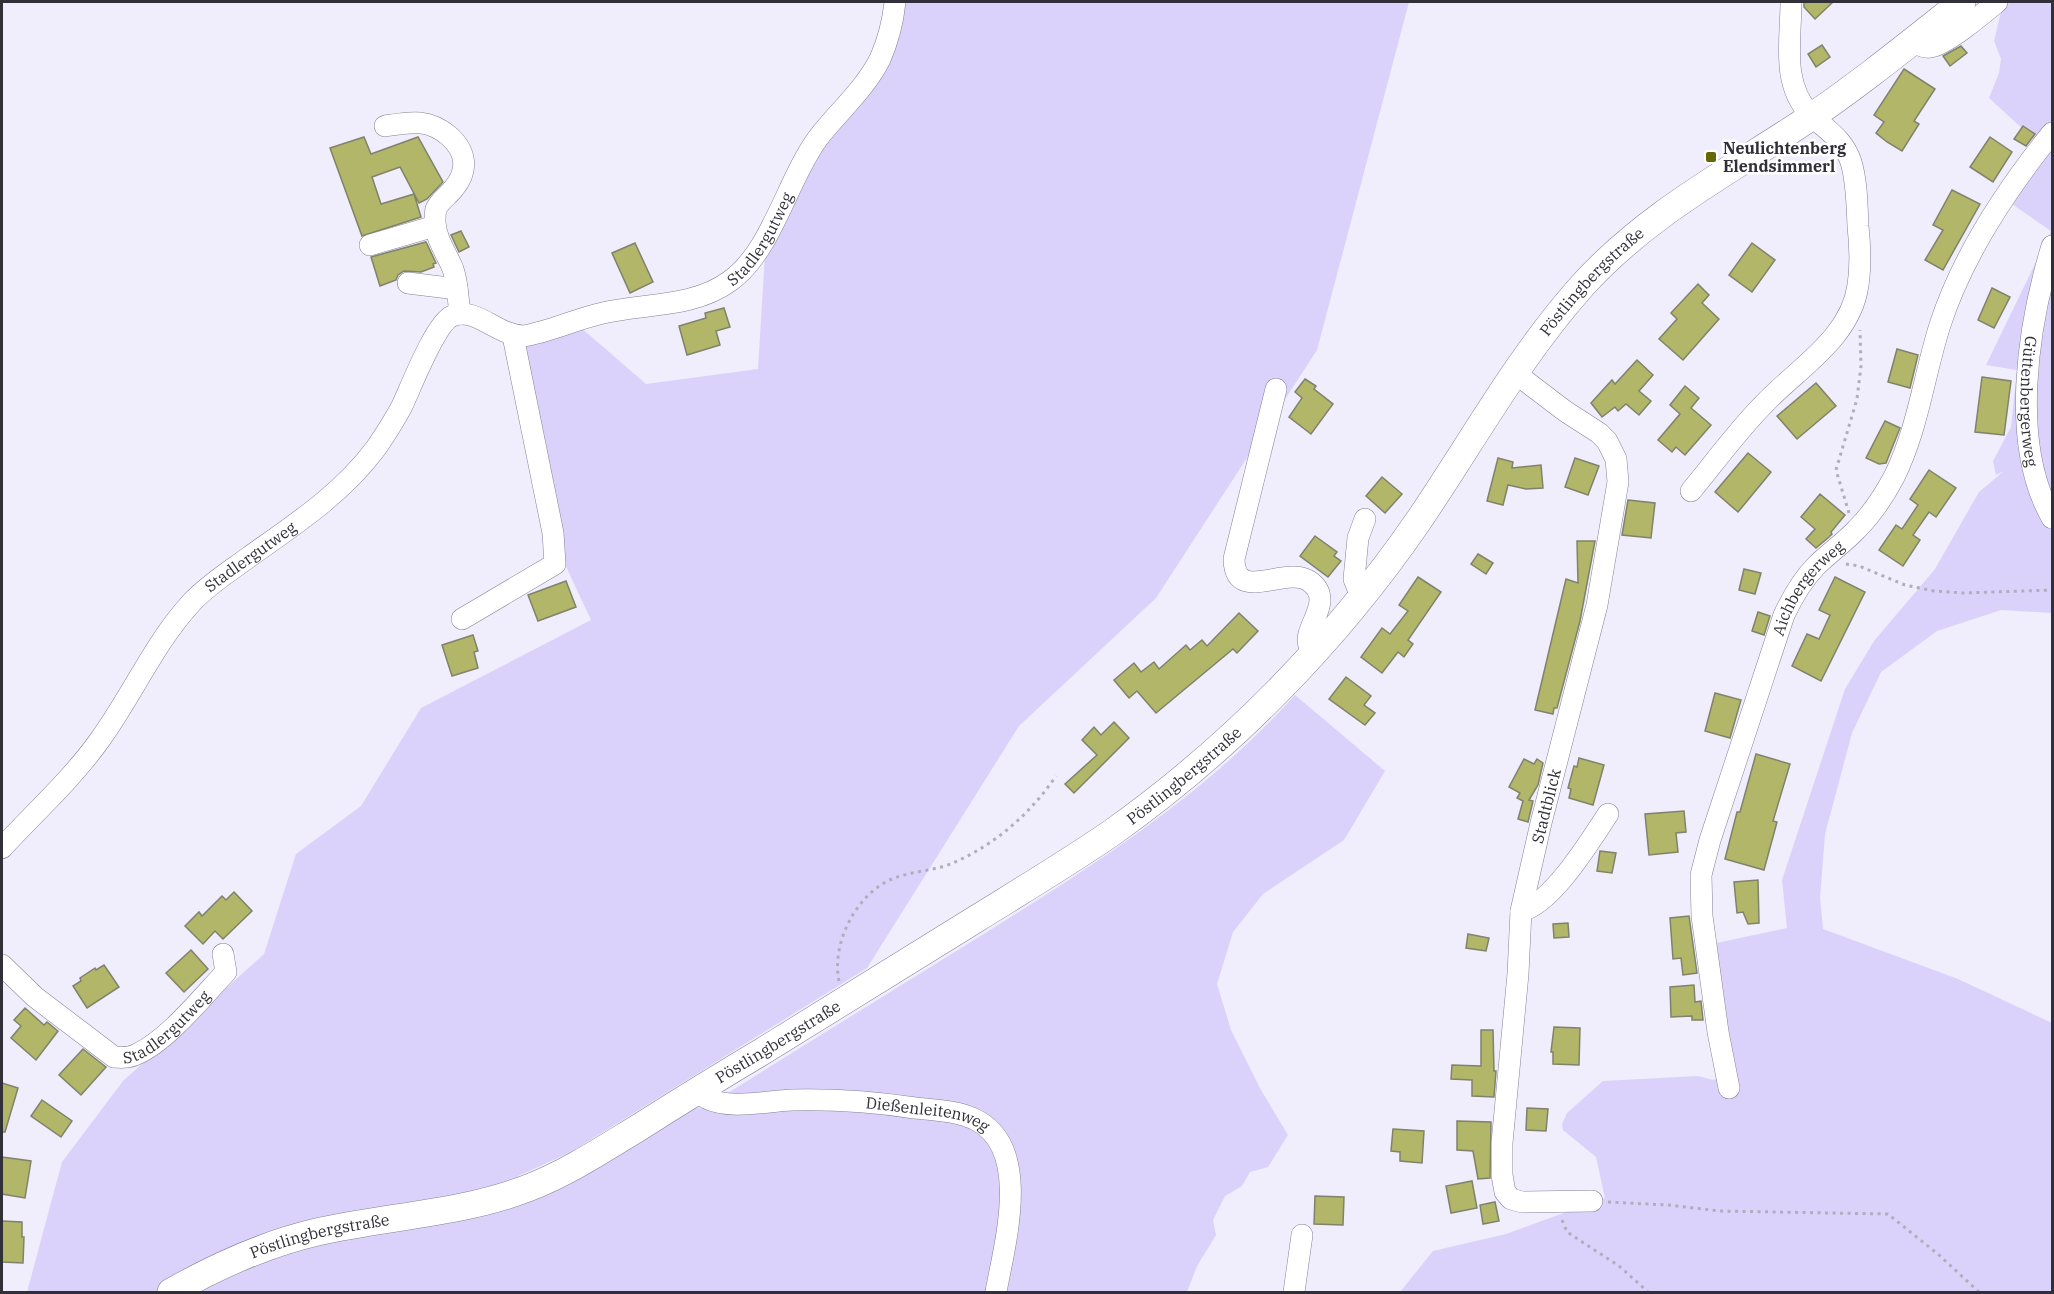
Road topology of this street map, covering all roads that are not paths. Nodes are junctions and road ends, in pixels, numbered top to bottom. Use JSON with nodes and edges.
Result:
{"nodes":[{"id":1,"x":895,"y":2,"type":"edge"},
{"id":2,"x":1791,"y":2,"type":"edge"},
{"id":3,"x":1962,"y":2,"type":"edge"},
{"id":4,"x":1997,"y":2,"type":"edge"},
{"id":5,"x":1914,"y":40,"type":"junction"},
{"id":6,"x":1812,"y":116,"type":"junction"},
{"id":7,"x":385,"y":126,"type":"dead end"},
{"id":8,"x":2052,"y":133,"type":"edge"},
{"id":9,"x":435,"y":226,"type":"junction"},
{"id":10,"x":370,"y":245,"type":"dead end"},
{"id":11,"x":2052,"y":246,"type":"edge"},
{"id":12,"x":408,"y":282,"type":"dead end"},
{"id":13,"x":457,"y":289,"type":"junction"},
{"id":14,"x":460,"y":314,"type":"junction"},
{"id":15,"x":513,"y":336,"type":"junction"},
{"id":16,"x":1519,"y":376,"type":"junction"},
{"id":17,"x":1276,"y":389,"type":"dead end"},
{"id":18,"x":1691,"y":491,"type":"dead end"},
{"id":19,"x":2052,"y":518,"type":"edge"},
{"id":20,"x":1365,"y":519,"type":"dead end"},
{"id":21,"x":1361,"y":597,"type":"junction"},
{"id":22,"x":462,"y":619,"type":"dead end"},
{"id":23,"x":1314,"y":652,"type":"junction"},
{"id":24,"x":1608,"y":814,"type":"dead end"},
{"id":25,"x":2,"y":848,"type":"edge"},
{"id":26,"x":1521,"y":911,"type":"junction"},
{"id":27,"x":223,"y":954,"type":"dead end"},
{"id":28,"x":2,"y":965,"type":"edge"},
{"id":29,"x":1729,"y":1088,"type":"dead end"},
{"id":30,"x":700,"y":1090,"type":"junction"},
{"id":31,"x":1592,"y":1202,"type":"road end"},
{"id":32,"x":1302,"y":1235,"type":"dead end"},
{"id":33,"x":171,"y":1293,"type":"edge"},
{"id":34,"x":996,"y":1293,"type":"edge"},
{"id":35,"x":1294,"y":1293,"type":"edge"}],
"edges":[{"from":1,"to":15,"type":"street","name":"Stadlergutweg"},
{"from":2,"to":6,"type":"street"},
{"from":3,"to":5,"type":"main road","name":"Pöstlingbergstraße"},
{"from":4,"to":5,"type":"street"},
{"from":5,"to":6,"type":"main road","name":"Pöstlingbergstraße"},
{"from":6,"to":16,"type":"main road","name":"Pöstlingbergstraße"},
{"from":6,"to":18,"type":"street"},
{"from":7,"to":9,"type":"street"},
{"from":8,"to":29,"type":"street","name":"Aichbergerweg"},
{"from":9,"to":10,"type":"street"},
{"from":9,"to":13,"type":"street"},
{"from":11,"to":19,"type":"street","name":"Güttenbergerweg"},
{"from":12,"to":13,"type":"street"},
{"from":13,"to":14,"type":"street"},
{"from":14,"to":15,"type":"street"},
{"from":14,"to":25,"type":"street","name":"Stadlergutweg"},
{"from":15,"to":22,"type":"street"},
{"from":16,"to":21,"type":"main road","name":"Pöstlingbergstraße"},
{"from":16,"to":26,"type":"street","name":"Stadtblick"},
{"from":17,"to":23,"type":"street"},
{"from":20,"to":21,"type":"street"},
{"from":21,"to":23,"type":"main road","name":"Pöstlingbergstraße"},
{"from":23,"to":30,"type":"main road","name":"Pöstlingbergstraße"},
{"from":24,"to":26,"type":"street"},
{"from":26,"to":31,"type":"street","name":"Stadtblick"},
{"from":27,"to":28,"type":"street","name":"Stadlergutweg"},
{"from":30,"to":33,"type":"main road","name":"Pöstlingbergstraße"},
{"from":30,"to":34,"type":"street","name":"Dießenleitenweg"},
{"from":32,"to":35,"type":"street"}]}
